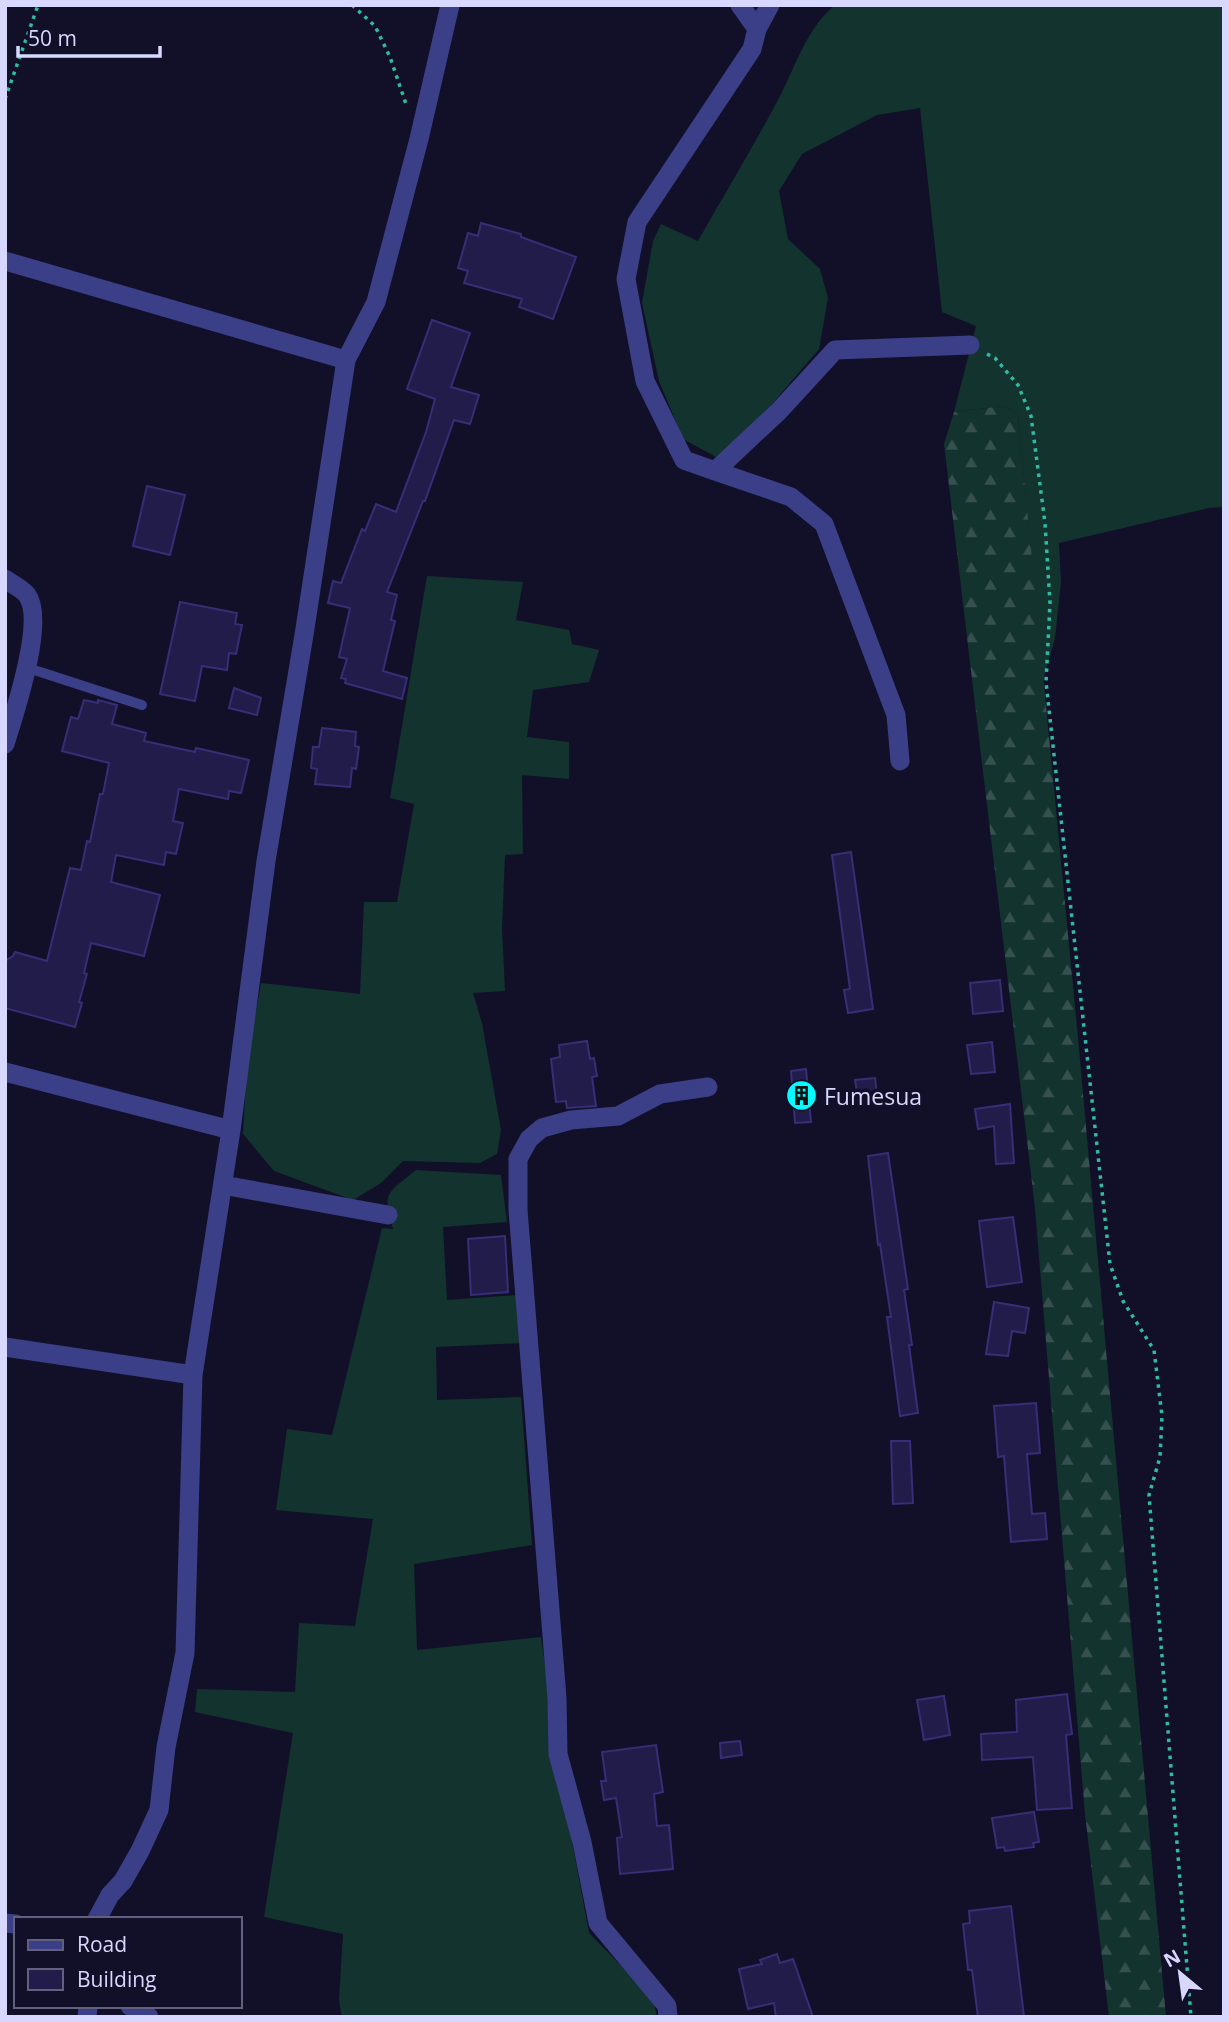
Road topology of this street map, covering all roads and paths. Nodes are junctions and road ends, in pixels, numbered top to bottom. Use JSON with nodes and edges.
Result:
{"nodes":[{"id":1,"x":38,"y":5,"type":"edge"},
{"id":2,"x":352,"y":5,"type":"edge"},
{"id":3,"x":450,"y":5,"type":"edge"},
{"id":4,"x":740,"y":5,"type":"edge"},
{"id":5,"x":770,"y":5,"type":"edge"},
{"id":6,"x":757,"y":29,"type":"junction"},
{"id":7,"x":5,"y":99,"type":"edge"},
{"id":8,"x":419,"y":139,"type":"junction"},
{"id":9,"x":5,"y":261,"type":"edge"},
{"id":10,"x":970,"y":345,"type":"joint"},
{"id":11,"x":346,"y":360,"type":"junction"},
{"id":12,"x":715,"y":471,"type":"junction"},
{"id":13,"x":5,"y":579,"type":"edge"},
{"id":14,"x":28,"y":668,"type":"junction"},
{"id":15,"x":142,"y":705,"type":"dead end"},
{"id":16,"x":5,"y":744,"type":"edge"},
{"id":17,"x":900,"y":761,"type":"dead end"},
{"id":18,"x":5,"y":1072,"type":"edge"},
{"id":19,"x":708,"y":1087,"type":"dead end"},
{"id":20,"x":231,"y":1130,"type":"junction"},
{"id":21,"x":223,"y":1185,"type":"junction"},
{"id":22,"x":388,"y":1215,"type":"dead end"},
{"id":23,"x":5,"y":1347,"type":"edge"},
{"id":24,"x":193,"y":1374,"type":"junction"},
{"id":25,"x":98,"y":1917,"type":"edge"},
{"id":26,"x":133,"y":2008,"type":"edge"},
{"id":27,"x":149,"y":2017,"type":"edge"},
{"id":28,"x":668,"y":2017,"type":"edge"},
{"id":29,"x":1191,"y":2017,"type":"edge"}],
"edges":[{"from":1,"to":7,"type":"path"},
{"from":2,"to":8,"type":"path"},
{"from":3,"to":8,"type":"street"},
{"from":4,"to":6,"type":"street"},
{"from":5,"to":6,"type":"street"},
{"from":6,"to":12,"type":"street"},
{"from":8,"to":11,"type":"street"},
{"from":9,"to":11,"type":"street"},
{"from":10,"to":12,"type":"street"},
{"from":10,"to":29,"type":"path"},
{"from":11,"to":20,"type":"street"},
{"from":12,"to":17,"type":"street"},
{"from":13,"to":14,"type":"street"},
{"from":14,"to":15,"type":"lane"},
{"from":14,"to":16,"type":"street"},
{"from":18,"to":20,"type":"street"},
{"from":19,"to":28,"type":"street"},
{"from":20,"to":21,"type":"street"},
{"from":21,"to":22,"type":"street"},
{"from":21,"to":24,"type":"street"},
{"from":23,"to":24,"type":"street"},
{"from":24,"to":25,"type":"street"},
{"from":26,"to":27,"type":"street"}]}
